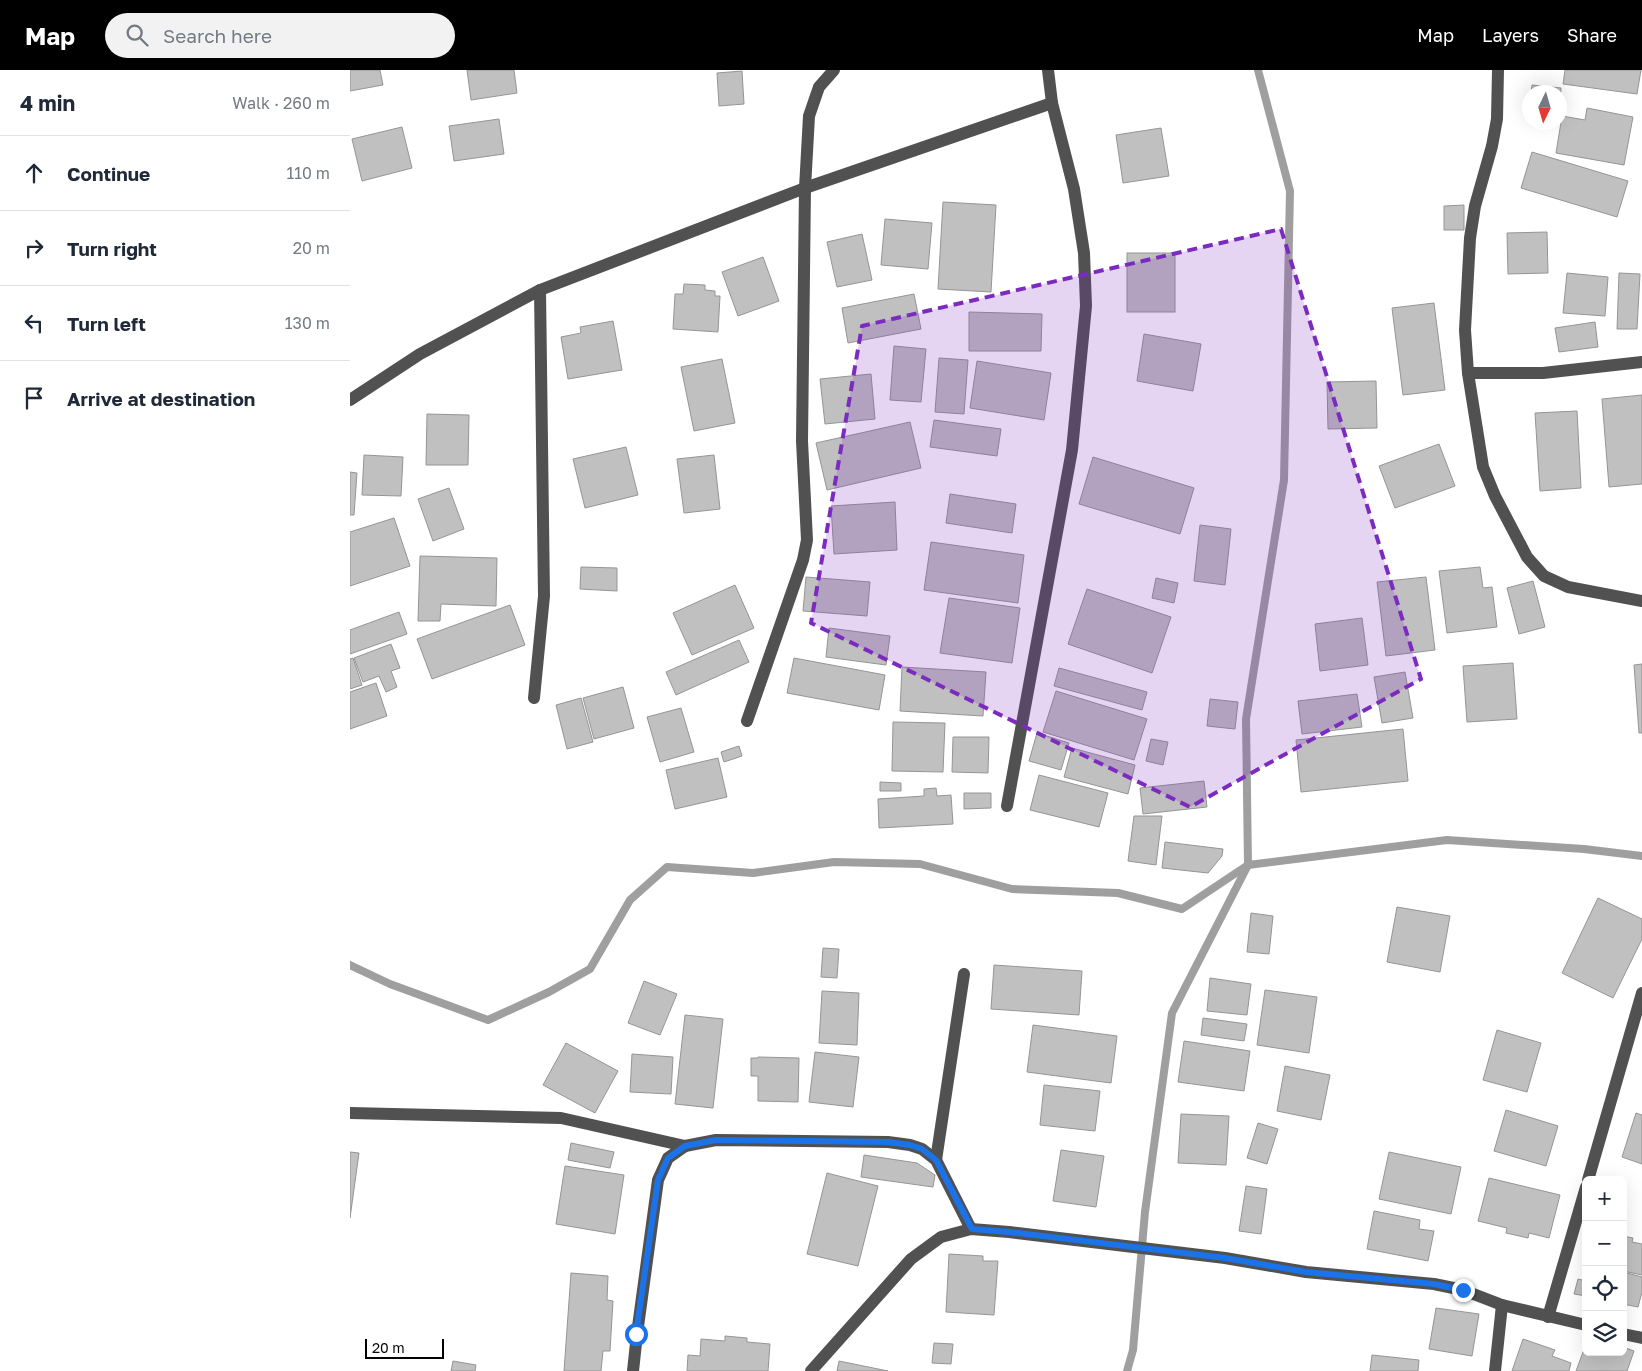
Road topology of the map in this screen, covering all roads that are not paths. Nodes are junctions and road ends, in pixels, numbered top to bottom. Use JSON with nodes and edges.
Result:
{"nodes":[{"id":1,"x":834,"y":70,"type":"edge"},
{"id":2,"x":1048,"y":70,"type":"edge"},
{"id":3,"x":1498,"y":70,"type":"edge"},
{"id":4,"x":1052,"y":103,"type":"junction"},
{"id":5,"x":804,"y":188,"type":"junction"},
{"id":6,"x":540,"y":290,"type":"junction"},
{"id":7,"x":1642,"y":362,"type":"edge"},
{"id":8,"x":1468,"y":373,"type":"junction"},
{"id":9,"x":350,"y":400,"type":"edge"},
{"id":10,"x":1642,"y":601,"type":"edge"},
{"id":11,"x":534,"y":698,"type":"dead end"},
{"id":12,"x":746,"y":721,"type":"dead end"},
{"id":13,"x":1007,"y":806,"type":"dead end"},
{"id":14,"x":964,"y":974,"type":"dead end"},
{"id":15,"x":1642,"y":993,"type":"edge"},
{"id":16,"x":350,"y":1113,"type":"edge"},
{"id":17,"x":685,"y":1146,"type":"junction"},
{"id":18,"x":936,"y":1160,"type":"junction"},
{"id":19,"x":1589,"y":1176,"type":"edge"},
{"id":20,"x":1582,"y":1201,"type":"edge"},
{"id":21,"x":972,"y":1229,"type":"junction"},
{"id":22,"x":1502,"y":1305,"type":"junction"},
{"id":23,"x":1548,"y":1317,"type":"junction"},
{"id":24,"x":1582,"y":1324,"type":"edge"},
{"id":25,"x":1627,"y":1335,"type":"edge"},
{"id":26,"x":1642,"y":1338,"type":"edge"},
{"id":27,"x":634,"y":1371,"type":"edge"},
{"id":28,"x":810,"y":1371,"type":"edge"},
{"id":29,"x":1495,"y":1371,"type":"edge"}],
"edges":[{"from":1,"to":5,"type":"street"},
{"from":2,"to":4,"type":"street"},
{"from":3,"to":8,"type":"street"},
{"from":4,"to":5,"type":"street"},
{"from":4,"to":13,"type":"street"},
{"from":5,"to":6,"type":"street"},
{"from":5,"to":12,"type":"street"},
{"from":6,"to":9,"type":"street"},
{"from":6,"to":11,"type":"street"},
{"from":7,"to":8,"type":"street"},
{"from":8,"to":10,"type":"street"},
{"from":14,"to":18,"type":"street"},
{"from":15,"to":19,"type":"street"},
{"from":16,"to":17,"type":"street"},
{"from":17,"to":18,"type":"street"},
{"from":17,"to":27,"type":"street"},
{"from":18,"to":21,"type":"street"},
{"from":20,"to":23,"type":"street"},
{"from":21,"to":22,"type":"street"},
{"from":21,"to":28,"type":"street"},
{"from":22,"to":23,"type":"street"},
{"from":22,"to":29,"type":"street"},
{"from":23,"to":24,"type":"street"},
{"from":25,"to":26,"type":"street"}]}
